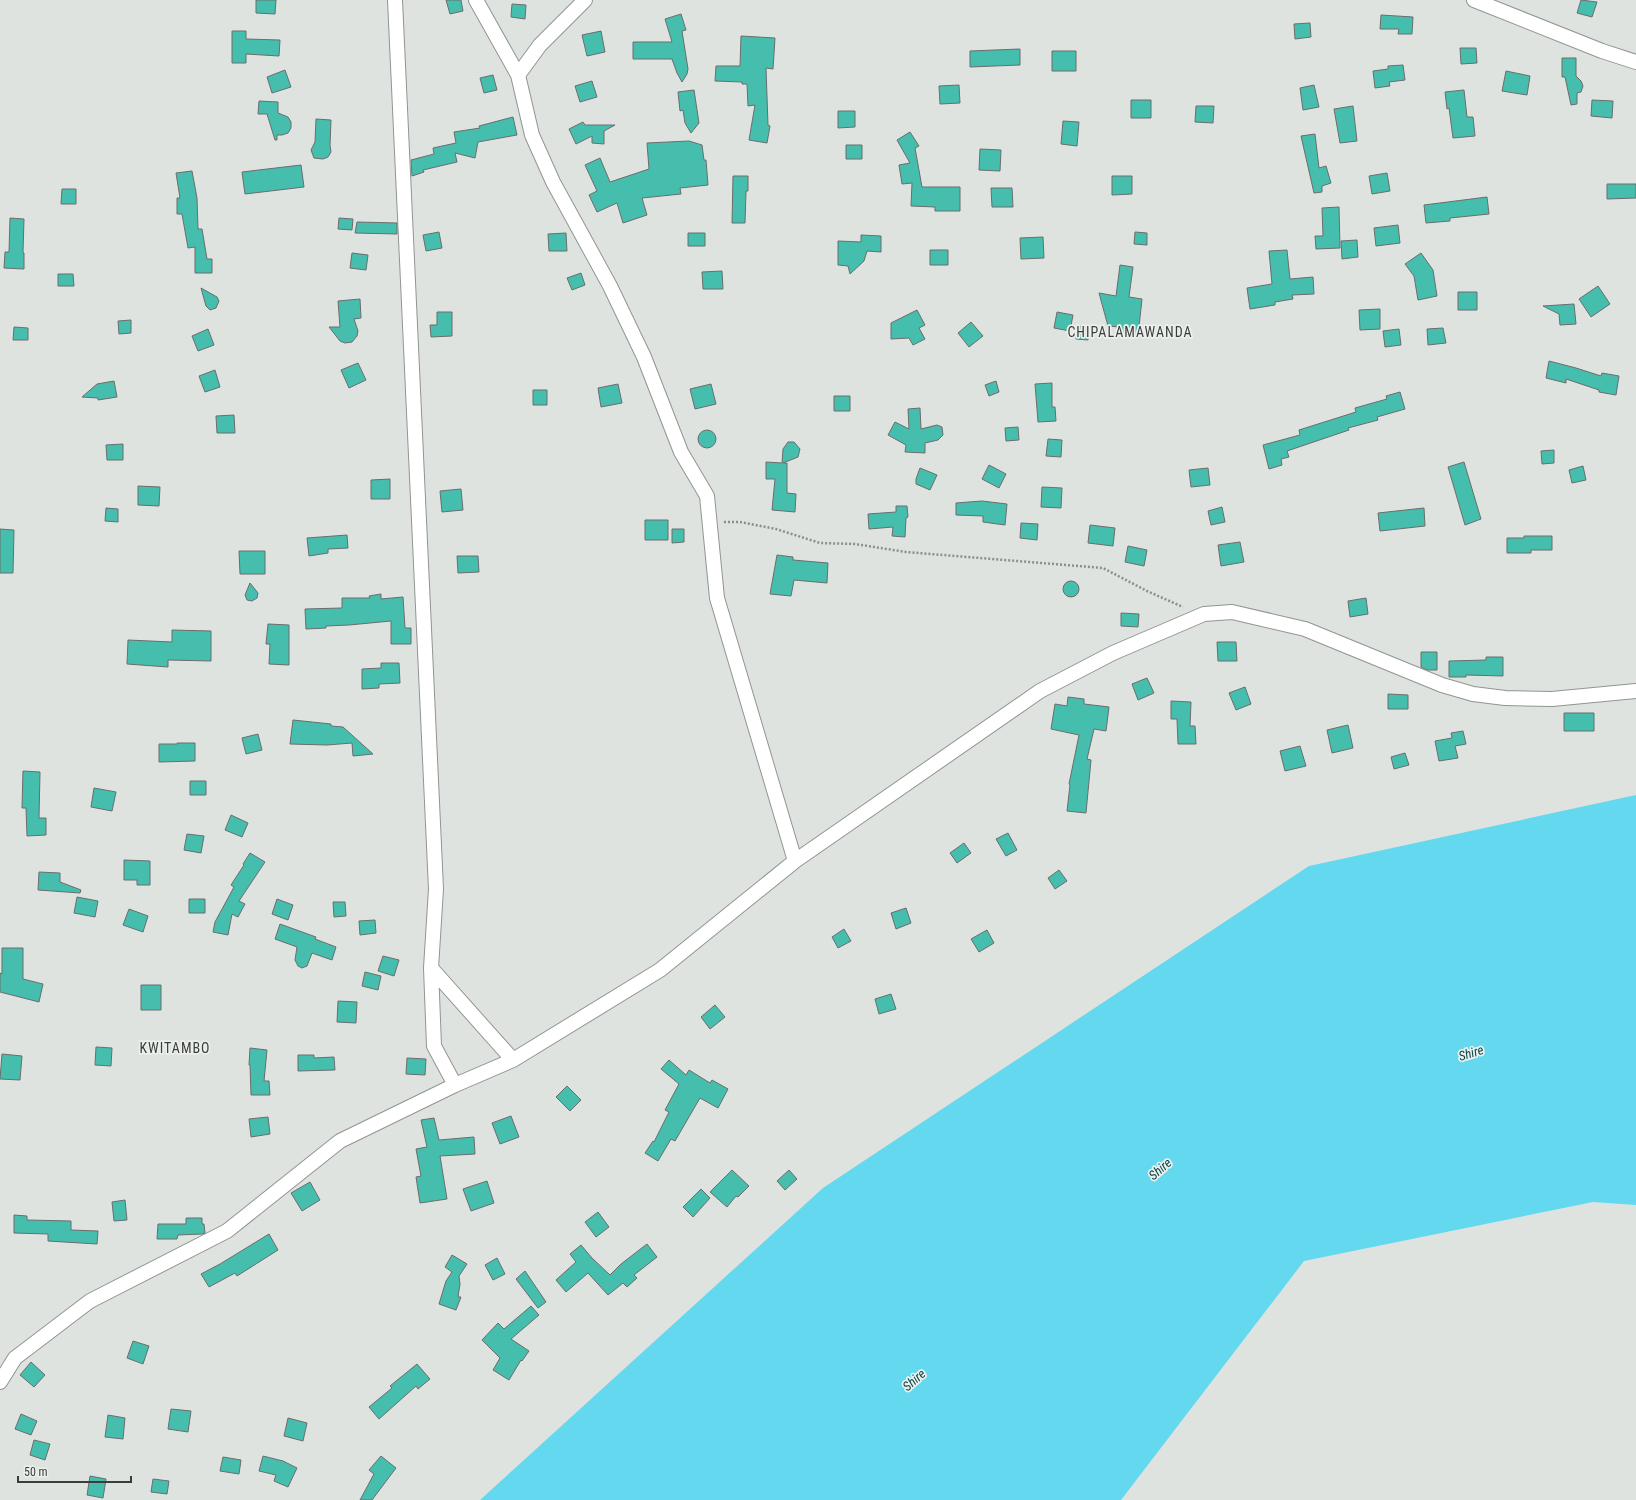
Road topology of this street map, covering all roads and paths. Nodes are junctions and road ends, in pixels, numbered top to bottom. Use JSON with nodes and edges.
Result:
{"nodes":[{"id":1,"x":395,"y":0,"type":"edge"},
{"id":2,"x":476,"y":0,"type":"edge"},
{"id":3,"x":585,"y":0,"type":"edge"},
{"id":4,"x":1474,"y":0,"type":"edge"},
{"id":5,"x":1636,"y":62,"type":"edge"},
{"id":6,"x":518,"y":75,"type":"junction"},
{"id":7,"x":709,"y":522,"type":"junction"},
{"id":8,"x":1202,"y":615,"type":"junction"},
{"id":9,"x":1636,"y":691,"type":"edge"},
{"id":10,"x":796,"y":861,"type":"junction"},
{"id":11,"x":431,"y":968,"type":"junction"},
{"id":12,"x":513,"y":1060,"type":"junction"},
{"id":13,"x":455,"y":1085,"type":"junction"},
{"id":14,"x":0,"y":1382,"type":"edge"}],
"edges":[{"from":1,"to":11,"type":"street"},
{"from":2,"to":6,"type":"street"},
{"from":3,"to":6,"type":"street"},
{"from":4,"to":5,"type":"street"},
{"from":6,"to":7,"type":"street"},
{"from":7,"to":8,"type":"path"},
{"from":7,"to":10,"type":"street"},
{"from":8,"to":9,"type":"street"},
{"from":8,"to":10,"type":"street"},
{"from":10,"to":12,"type":"street"},
{"from":11,"to":12,"type":"street"},
{"from":11,"to":13,"type":"street"},
{"from":12,"to":13,"type":"street"},
{"from":13,"to":14,"type":"street"}]}
